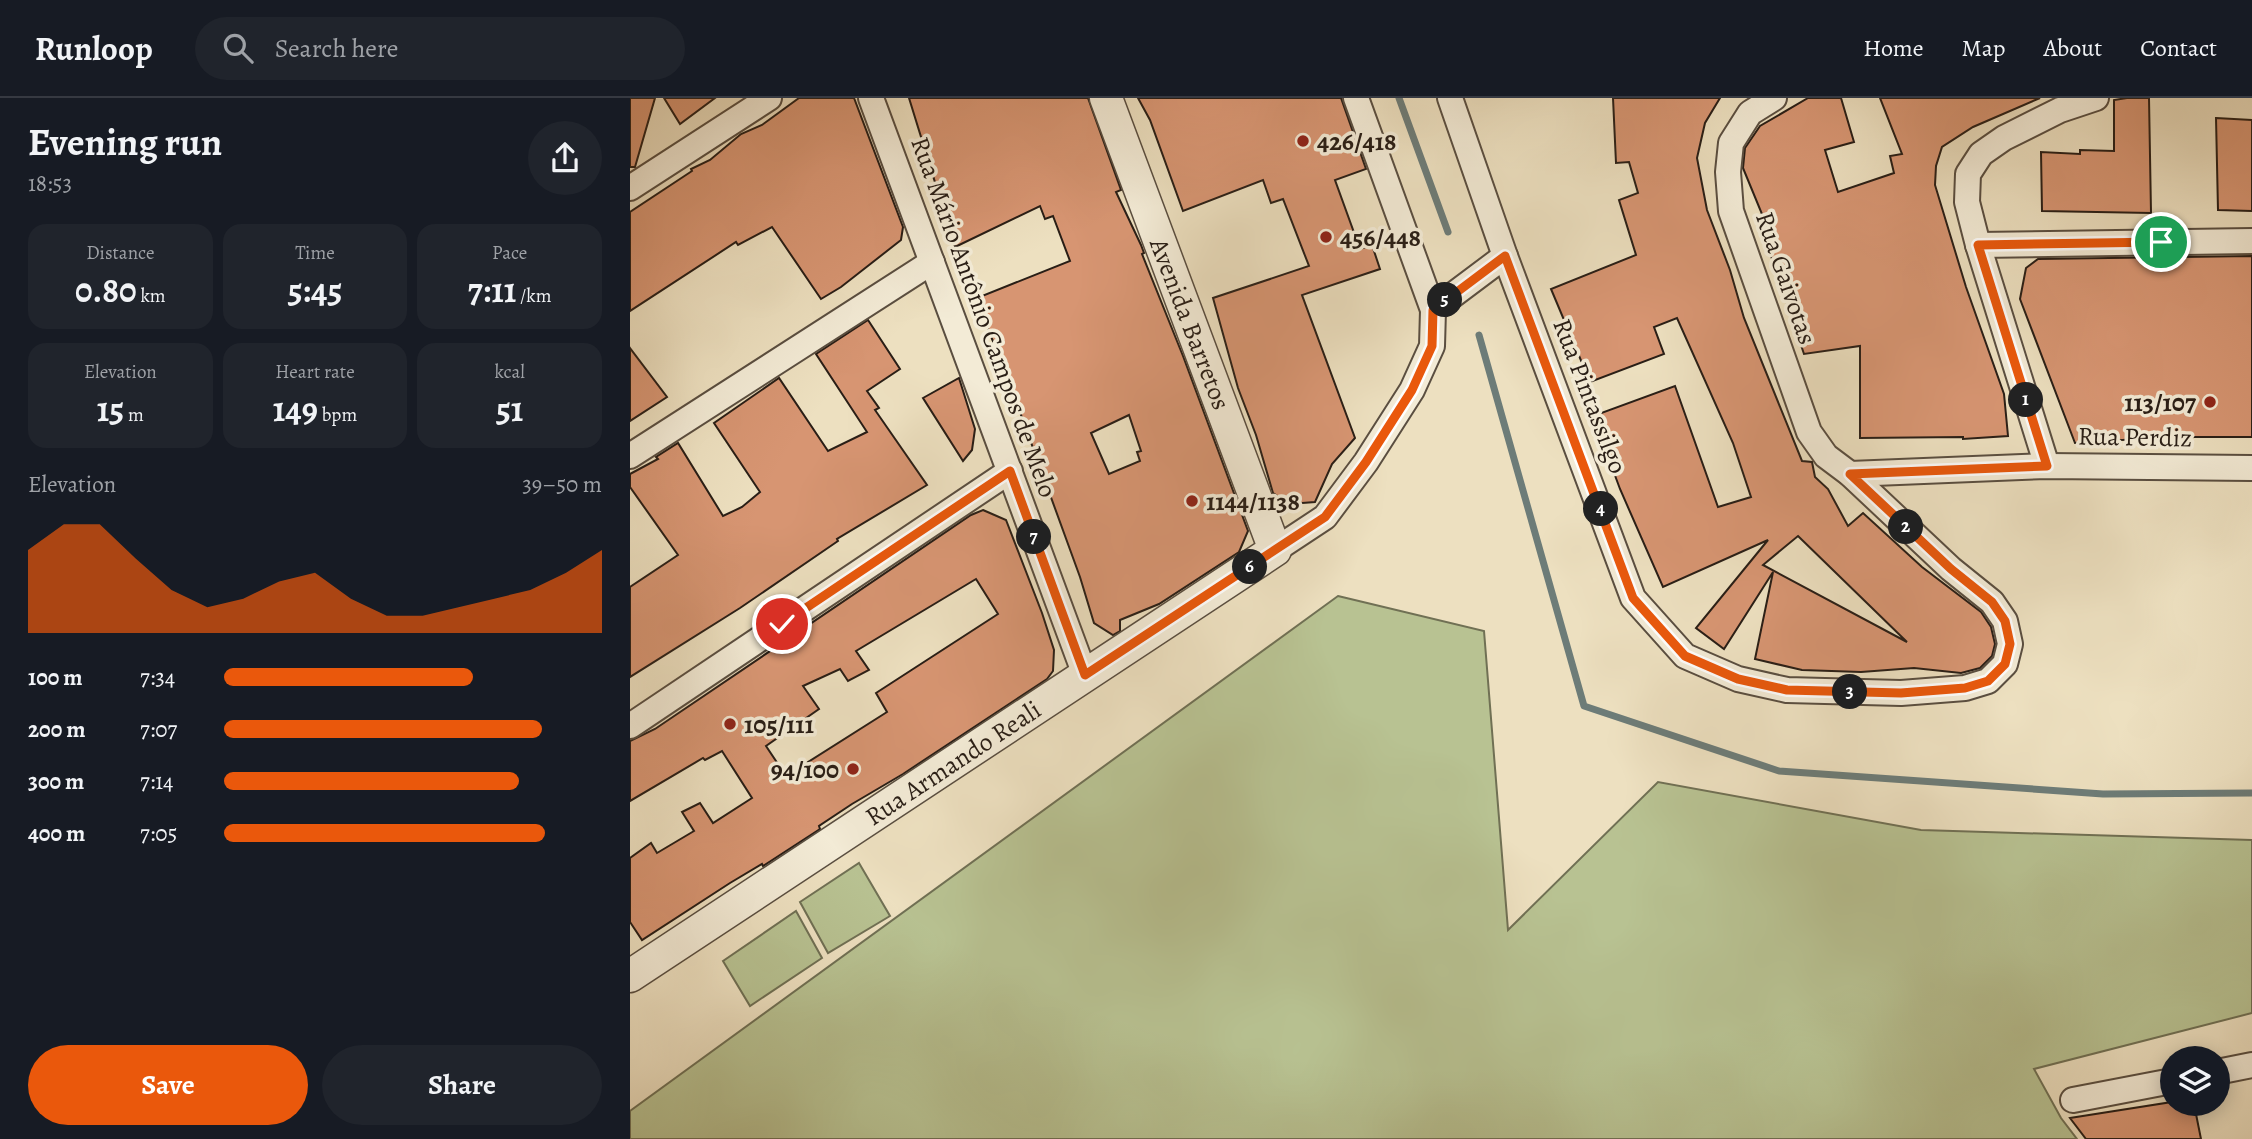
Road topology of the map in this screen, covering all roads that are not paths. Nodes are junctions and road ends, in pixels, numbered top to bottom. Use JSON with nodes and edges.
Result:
{"nodes":[{"id":1,"x":769,"y":98,"type":"edge"},
{"id":2,"x":871,"y":98,"type":"edge"},
{"id":3,"x":1106,"y":98,"type":"edge"},
{"id":4,"x":1356,"y":98,"type":"edge"},
{"id":5,"x":1450,"y":98,"type":"edge"},
{"id":6,"x":1774,"y":98,"type":"edge"},
{"id":7,"x":2096,"y":98,"type":"edge"},
{"id":8,"x":630,"y":188,"type":"edge"},
{"id":9,"x":2252,"y":241,"type":"edge"},
{"id":10,"x":1978,"y":245,"type":"junction"},
{"id":11,"x":1505,"y":256,"type":"junction"},
{"id":12,"x":932,"y":262,"type":"junction"},
{"id":13,"x":1433,"y":310,"type":"junction"},
{"id":14,"x":630,"y":456,"type":"edge"},
{"id":15,"x":2047,"y":466,"type":"junction"},
{"id":16,"x":2252,"y":468,"type":"edge"},
{"id":17,"x":1010,"y":471,"type":"junction"},
{"id":18,"x":1850,"y":474,"type":"junction"},
{"id":19,"x":1275,"y":550,"type":"junction"},
{"id":20,"x":1085,"y":675,"type":"junction"},
{"id":21,"x":630,"y":726,"type":"edge"},
{"id":22,"x":630,"y":976,"type":"edge"},
{"id":23,"x":2252,"y":1065,"type":"edge"},
{"id":24,"x":2230,"y":1069,"type":"edge"},
{"id":25,"x":2160,"y":1083,"type":"edge"},
{"id":26,"x":2073,"y":1100,"type":"dead end"}],
"edges":[{"from":1,"to":8,"type":"street"},
{"from":2,"to":12,"type":"street","name":"Rua Mário Antônio Campos de Melo"},
{"from":3,"to":19,"type":"street","name":"Avenida Barretos"},
{"from":4,"to":13,"type":"street"},
{"from":5,"to":11,"type":"street","name":"Rua Pintassilgo"},
{"from":6,"to":18,"type":"street","name":"Rua Gaivotas"},
{"from":7,"to":10,"type":"street"},
{"from":9,"to":10,"type":"street"},
{"from":10,"to":15,"type":"street"},
{"from":11,"to":13,"type":"street"},
{"from":11,"to":18,"type":"street","name":"Rua Pintassilgo"},
{"from":12,"to":14,"type":"street"},
{"from":12,"to":17,"type":"street","name":"Rua Mário Antônio Campos de Melo"},
{"from":13,"to":19,"type":"street"},
{"from":15,"to":16,"type":"street","name":"Rua Perdiz"},
{"from":15,"to":18,"type":"street","name":"Rua Perdiz"},
{"from":17,"to":20,"type":"street","name":"Rua Mário Antônio Campos de Melo"},
{"from":17,"to":21,"type":"street"},
{"from":19,"to":20,"type":"street","name":"Rua Armando Reali"},
{"from":20,"to":22,"type":"street","name":"Rua Armando Reali"},
{"from":23,"to":24,"type":"street"},
{"from":25,"to":26,"type":"street"}]}
